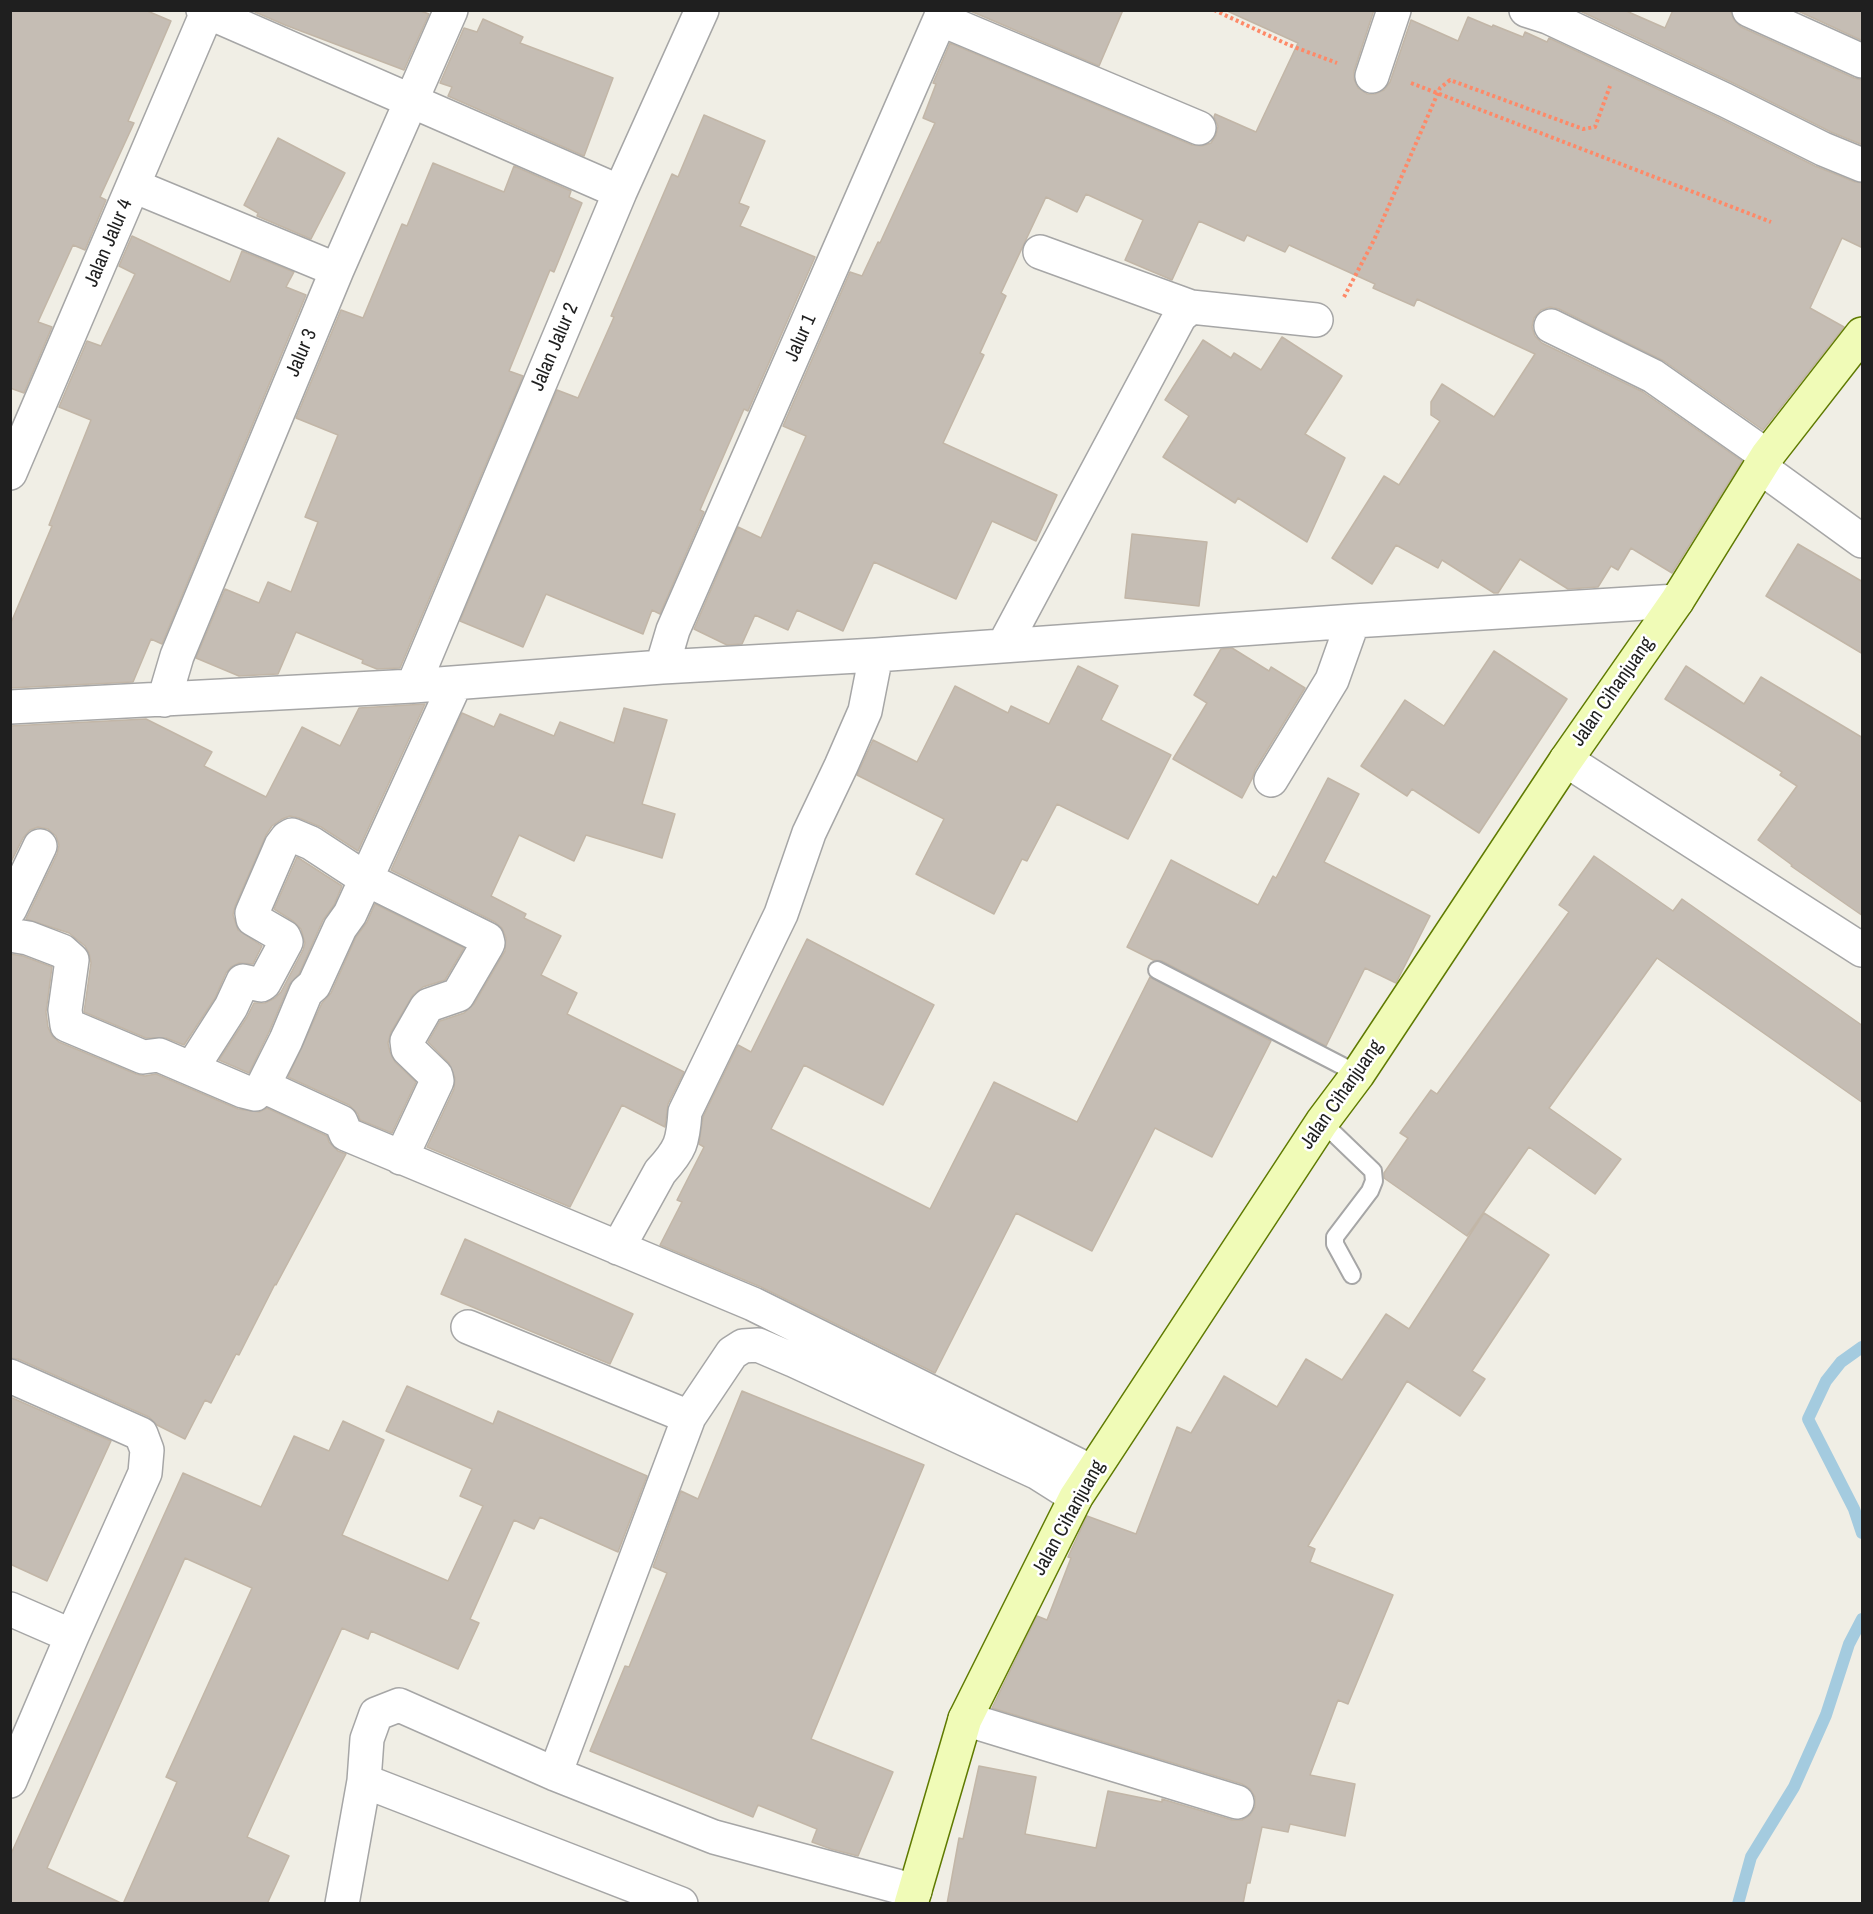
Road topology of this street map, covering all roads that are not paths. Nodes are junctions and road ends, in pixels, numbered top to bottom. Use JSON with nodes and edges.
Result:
{"nodes":[{"id":1,"x":451,"y":10,"type":"edge"},
{"id":2,"x":702,"y":10,"type":"edge"},
{"id":3,"x":1394,"y":10,"type":"edge"},
{"id":4,"x":1526,"y":10,"type":"edge"},
{"id":5,"x":1749,"y":10,"type":"edge"},
{"id":6,"x":206,"y":11,"type":"edge"},
{"id":7,"x":942,"y":15,"type":"edge"},
{"id":8,"x":1863,"y":61,"type":"edge"},
{"id":9,"x":1372,"y":76,"type":"road end"},
{"id":10,"x":412,"y":101,"type":"junction"},
{"id":11,"x":1199,"y":128,"type":"dead end"},
{"id":12,"x":1863,"y":165,"type":"edge"},
{"id":13,"x":134,"y":186,"type":"junction"},
{"id":14,"x":620,"y":192,"type":"junction"},
{"id":15,"x":1040,"y":252,"type":"dead end"},
{"id":16,"x":337,"y":270,"type":"junction"},
{"id":17,"x":1191,"y":307,"type":"junction"},
{"id":18,"x":1316,"y":320,"type":"road end"},
{"id":19,"x":1551,"y":326,"type":"dead end"},
{"id":20,"x":1863,"y":334,"type":"edge"},
{"id":21,"x":1764,"y":461,"type":"junction"},
{"id":22,"x":10,"y":473,"type":"edge"},
{"id":23,"x":1863,"y":541,"type":"edge"},
{"id":24,"x":1677,"y":601,"type":"junction"},
{"id":25,"x":1353,"y":621,"type":"junction"},
{"id":26,"x":1004,"y":645,"type":"junction"},
{"id":27,"x":876,"y":655,"type":"junction"},
{"id":28,"x":662,"y":668,"type":"junction"},
{"id":29,"x":455,"y":684,"type":"junction"},
{"id":30,"x":413,"y":686,"type":"junction"},
{"id":31,"x":164,"y":700,"type":"junction"},
{"id":32,"x":10,"y":707,"type":"edge"},
{"id":33,"x":1566,"y":760,"type":"junction"},
{"id":34,"x":1271,"y":780,"type":"dead end"},
{"id":35,"x":40,"y":846,"type":"dead end"},
{"id":36,"x":366,"y":879,"type":"junction"},
{"id":37,"x":10,"y":909,"type":"edge"},
{"id":38,"x":10,"y":935,"type":"edge"},
{"id":39,"x":1863,"y":951,"type":"edge"},
{"id":40,"x":1157,"y":970,"type":"dead end"},
{"id":41,"x":192,"y":1068,"type":"junction"},
{"id":42,"x":1358,"y":1074,"type":"junction"},
{"id":43,"x":262,"y":1086,"type":"junction"},
{"id":44,"x":1322,"y":1122,"type":"junction"},
{"id":45,"x":401,"y":1158,"type":"junction"},
{"id":46,"x":618,"y":1248,"type":"junction"},
{"id":47,"x":1352,"y":1275,"type":"dead end"},
{"id":48,"x":468,"y":1327,"type":"dead end"},
{"id":49,"x":10,"y":1376,"type":"edge"},
{"id":50,"x":689,"y":1417,"type":"junction"},
{"id":51,"x":1084,"y":1484,"type":"junction"},
{"id":52,"x":10,"y":1609,"type":"edge"},
{"id":53,"x":72,"y":1635,"type":"junction"},
{"id":54,"x":965,"y":1719,"type":"junction"},
{"id":55,"x":555,"y":1773,"type":"junction"},
{"id":56,"x":10,"y":1781,"type":"edge"},
{"id":57,"x":364,"y":1782,"type":"junction"},
{"id":58,"x":1237,"y":1802,"type":"dead end"},
{"id":59,"x":913,"y":1897,"type":"edge"},
{"id":60,"x":342,"y":1904,"type":"edge"},
{"id":61,"x":681,"y":1904,"type":"edge"}],
"edges":[{"from":1,"to":10,"type":"street","name":"Jalur 3"},
{"from":2,"to":14,"type":"street","name":"Jalan Jalur 2"},
{"from":3,"to":9,"type":"street"},
{"from":4,"to":12,"type":"street"},
{"from":5,"to":8,"type":"street"},
{"from":6,"to":10,"type":"street"},
{"from":6,"to":13,"type":"street","name":"Jalan Jalur 4"},
{"from":7,"to":11,"type":"street"},
{"from":7,"to":28,"type":"street","name":"Jalur 1"},
{"from":10,"to":14,"type":"street"},
{"from":10,"to":16,"type":"street","name":"Jalur 3"},
{"from":13,"to":16,"type":"street"},
{"from":13,"to":22,"type":"street","name":"Jalan Jalur 4"},
{"from":14,"to":30,"type":"street","name":"Jalan Jalur 2"},
{"from":15,"to":17,"type":"street"},
{"from":16,"to":31,"type":"street","name":"Jalur 3"},
{"from":17,"to":18,"type":"street"},
{"from":17,"to":26,"type":"street"},
{"from":19,"to":21,"type":"street"},
{"from":20,"to":21,"type":"main road","name":"Jalan Cihanjuang"},
{"from":21,"to":23,"type":"street"},
{"from":21,"to":24,"type":"main road","name":"Jalan Cihanjuang"},
{"from":24,"to":25,"type":"street"},
{"from":24,"to":33,"type":"main road","name":"Jalan Cihanjuang"},
{"from":25,"to":26,"type":"street"},
{"from":25,"to":34,"type":"street"},
{"from":26,"to":27,"type":"street"},
{"from":27,"to":28,"type":"street"},
{"from":27,"to":46,"type":"street"},
{"from":28,"to":29,"type":"street"},
{"from":29,"to":30,"type":"street"},
{"from":29,"to":36,"type":"street"},
{"from":30,"to":31,"type":"street"},
{"from":31,"to":32,"type":"street"},
{"from":33,"to":39,"type":"street"},
{"from":33,"to":42,"type":"main road","name":"Jalan Cihanjuang"},
{"from":35,"to":37,"type":"street"},
{"from":36,"to":41,"type":"street"},
{"from":36,"to":43,"type":"street"},
{"from":36,"to":45,"type":"street"},
{"from":38,"to":41,"type":"street"},
{"from":40,"to":42,"type":"lane"},
{"from":41,"to":43,"type":"street"},
{"from":42,"to":44,"type":"main road","name":"Jalan Cihanjuang"},
{"from":43,"to":45,"type":"street"},
{"from":44,"to":47,"type":"lane"},
{"from":44,"to":51,"type":"main road","name":"Jalan Cihanjuang"},
{"from":45,"to":46,"type":"street"},
{"from":46,"to":51,"type":"street"},
{"from":48,"to":50,"type":"street"},
{"from":49,"to":53,"type":"street"},
{"from":50,"to":51,"type":"street"},
{"from":50,"to":55,"type":"street"},
{"from":51,"to":54,"type":"main road","name":"Jalan Cihanjuang"},
{"from":52,"to":53,"type":"street"},
{"from":53,"to":56,"type":"street"},
{"from":54,"to":58,"type":"street"},
{"from":54,"to":59,"type":"main road","name":"Jalan Cihanjuang"},
{"from":55,"to":57,"type":"street"},
{"from":55,"to":59,"type":"street"},
{"from":57,"to":60,"type":"street"},
{"from":57,"to":61,"type":"street"}]}
